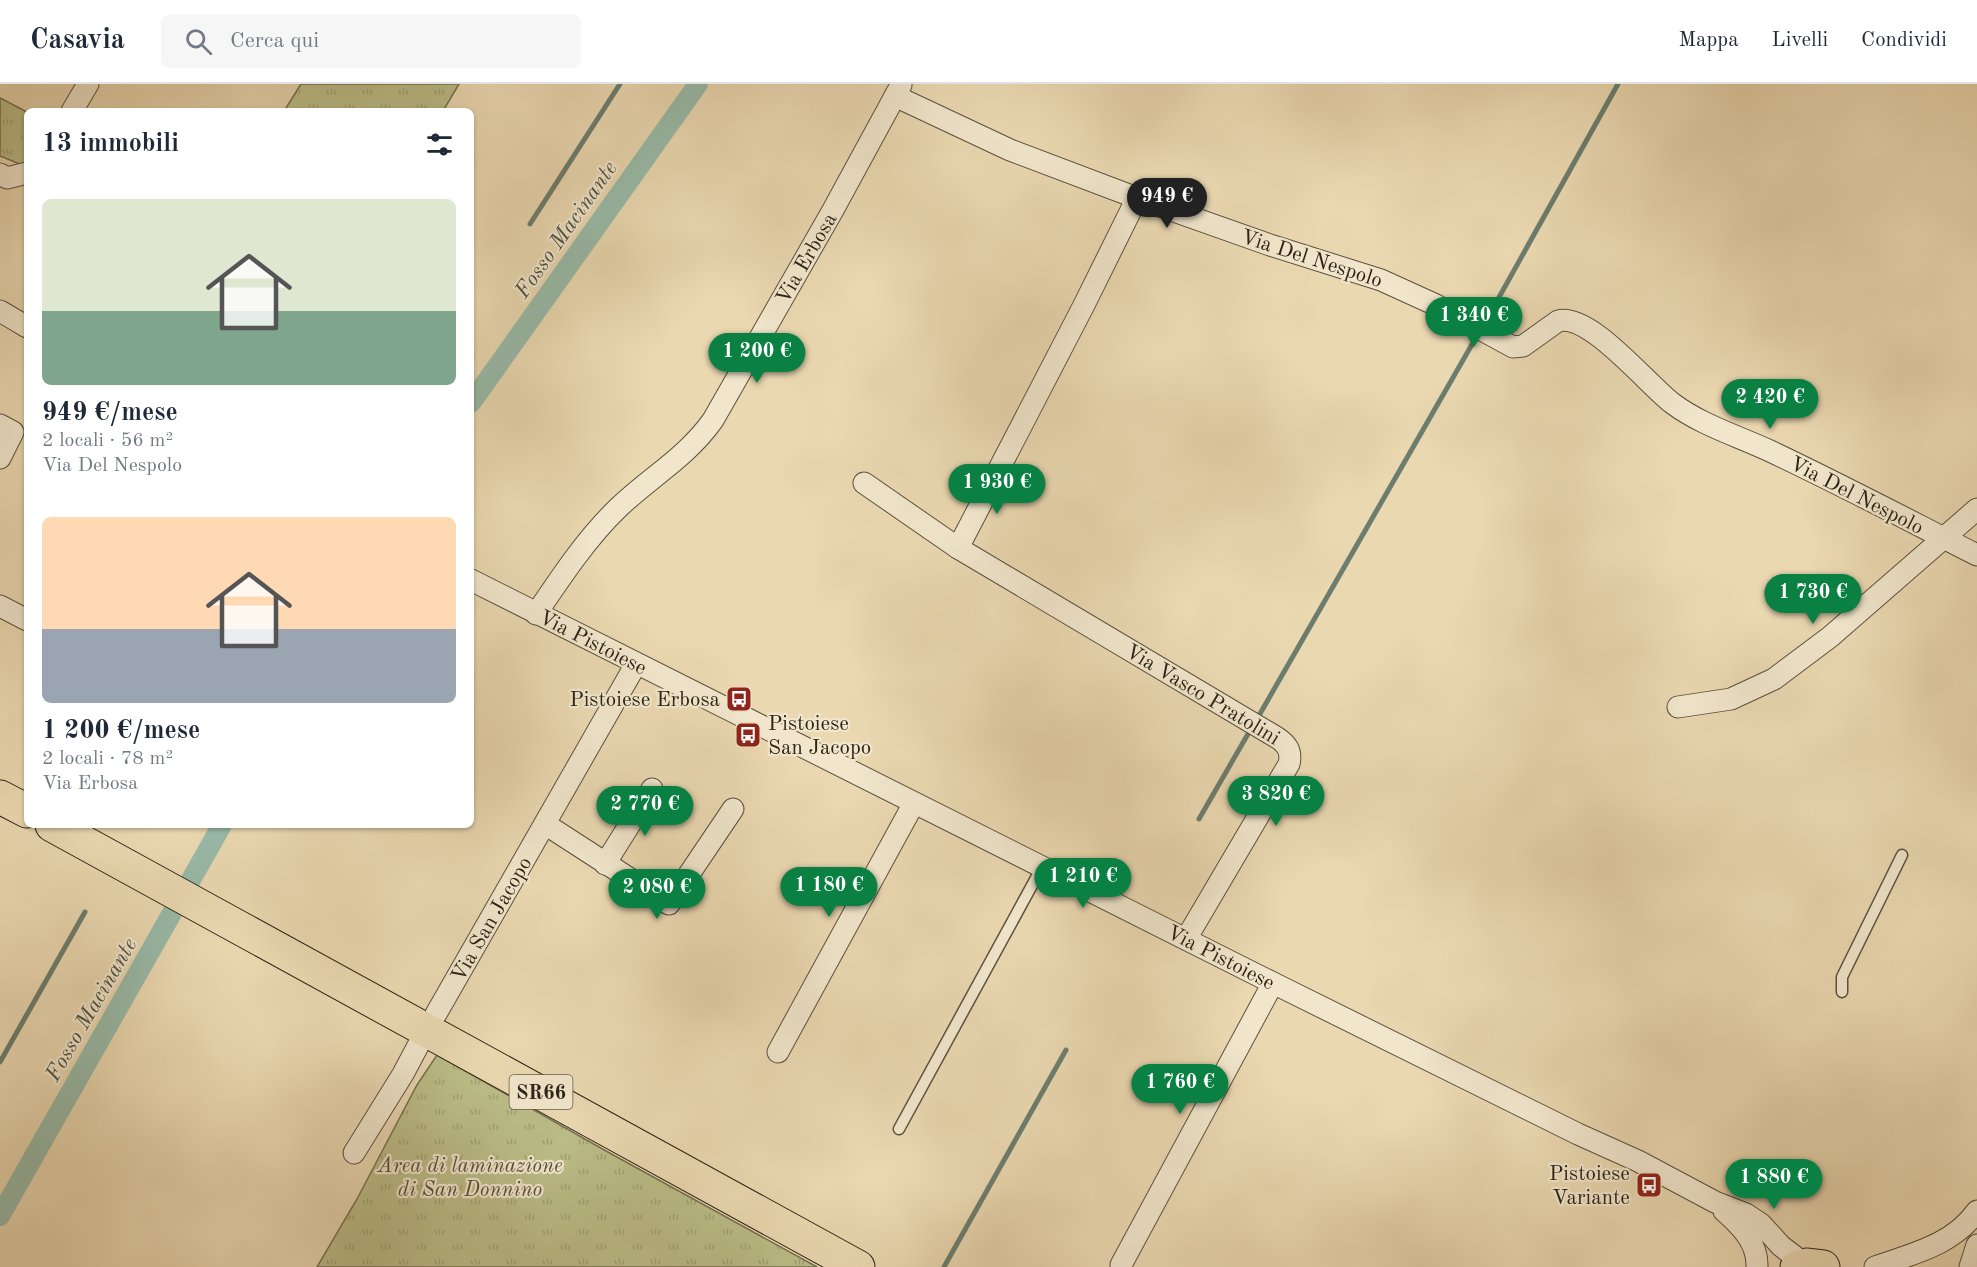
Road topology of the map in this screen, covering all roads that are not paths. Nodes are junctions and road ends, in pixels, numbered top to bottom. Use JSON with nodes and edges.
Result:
{"nodes":[{"id":1,"x":88,"y":84,"type":"edge"},
{"id":2,"x":898,"y":90,"type":"edge"},
{"id":3,"x":74,"y":108,"type":"edge"},
{"id":4,"x":1137,"y":198,"type":"junction"},
{"id":5,"x":0,"y":311,"type":"edge"},
{"id":6,"x":24,"y":325,"type":"edge"},
{"id":7,"x":0,"y":425,"type":"edge"},
{"id":8,"x":0,"y":458,"type":"edge"},
{"id":9,"x":864,"y":483,"type":"dead end"},
{"id":10,"x":1977,"y":509,"type":"edge"},
{"id":11,"x":1943,"y":538,"type":"junction"},
{"id":12,"x":958,"y":548,"type":"junction"},
{"id":13,"x":1977,"y":555,"type":"edge"},
{"id":14,"x":474,"y":582,"type":"edge"},
{"id":15,"x":0,"y":606,"type":"edge"},
{"id":16,"x":536,"y":614,"type":"junction"},
{"id":17,"x":24,"y":618,"type":"edge"},
{"id":18,"x":636,"y":664,"type":"junction"},
{"id":19,"x":1678,"y":707,"type":"dead end"},
{"id":20,"x":652,"y":789,"type":"dead end"},
{"id":21,"x":0,"y":797,"type":"edge"},
{"id":22,"x":914,"y":802,"type":"junction"},
{"id":23,"x":733,"y":809,"type":"dead end"},
{"id":24,"x":24,"y":810,"type":"edge"},
{"id":25,"x":545,"y":824,"type":"junction"},
{"id":26,"x":57,"y":828,"type":"edge"},
{"id":27,"x":1902,"y":855,"type":"dead end"},
{"id":28,"x":605,"y":864,"type":"junction"},
{"id":29,"x":1042,"y":867,"type":"junction"},
{"id":30,"x":1186,"y":939,"type":"junction"},
{"id":31,"x":1273,"y":983,"type":"junction"},
{"id":32,"x":1842,"y":992,"type":"dead end"},
{"id":33,"x":436,"y":1014,"type":"dead end"},
{"id":34,"x":420,"y":1042,"type":"dead end"},
{"id":35,"x":778,"y":1052,"type":"dead end"},
{"id":36,"x":899,"y":1129,"type":"dead end"},
{"id":37,"x":354,"y":1153,"type":"dead end"},
{"id":38,"x":1715,"y":1202,"type":"junction"},
{"id":39,"x":1977,"y":1211,"type":"edge"},
{"id":40,"x":1977,"y":1245,"type":"edge"},
{"id":41,"x":1977,"y":1260,"type":"edge"},
{"id":42,"x":1905,"y":1262,"type":"edge"},
{"id":43,"x":1122,"y":1265,"type":"dead end"},
{"id":44,"x":1809,"y":1266,"type":"edge"},
{"id":45,"x":858,"y":1267,"type":"edge"},
{"id":46,"x":1757,"y":1267,"type":"edge"},
{"id":47,"x":1875,"y":1267,"type":"edge"},
{"id":48,"x":1970,"y":1267,"type":"edge"}],
"edges":[{"from":1,"to":3,"type":"street"},
{"from":2,"to":4,"type":"street","name":"Via Del Nespolo"},
{"from":2,"to":16,"type":"street","name":"Via Erbosa"},
{"from":4,"to":11,"type":"street","name":"Via Del Nespolo"},
{"from":4,"to":12,"type":"street"},
{"from":5,"to":6,"type":"street"},
{"from":7,"to":8,"type":"street"},
{"from":9,"to":12,"type":"street","name":"Via Vasco Pratolini"},
{"from":10,"to":11,"type":"street"},
{"from":11,"to":13,"type":"street","name":"Via Del Nespolo"},
{"from":11,"to":19,"type":"street"},
{"from":12,"to":30,"type":"street","name":"Via Vasco Pratolini"},
{"from":14,"to":16,"type":"street","name":"Via Pistoiese"},
{"from":15,"to":17,"type":"street"},
{"from":16,"to":18,"type":"street","name":"Via Pistoiese"},
{"from":18,"to":22,"type":"street","name":"Via Pistoiese"},
{"from":18,"to":25,"type":"street","name":"Via San Jacopo"},
{"from":20,"to":28,"type":"street"},
{"from":21,"to":24,"type":"main road"},
{"from":22,"to":29,"type":"street","name":"Via Pistoiese"},
{"from":22,"to":35,"type":"street"},
{"from":23,"to":28,"type":"street"},
{"from":25,"to":28,"type":"street"},
{"from":25,"to":33,"type":"street","name":"Via San Jacopo"},
{"from":26,"to":45,"type":"main road","number":"SR66"},
{"from":27,"to":32,"type":"lane"},
{"from":29,"to":30,"type":"street","name":"Via Pistoiese"},
{"from":29,"to":36,"type":"lane"},
{"from":30,"to":31,"type":"street","name":"Via Pistoiese"},
{"from":31,"to":38,"type":"street","name":"Via Pistoiese"},
{"from":31,"to":43,"type":"street"},
{"from":34,"to":37,"type":"street"},
{"from":38,"to":44,"type":"street","name":"Via Pistoiese"},
{"from":38,"to":46,"type":"street","name":"Via Pistoiese"},
{"from":39,"to":42,"type":"street"},
{"from":40,"to":48,"type":"street"},
{"from":41,"to":48,"type":"street"},
{"from":42,"to":47,"type":"street"}]}
